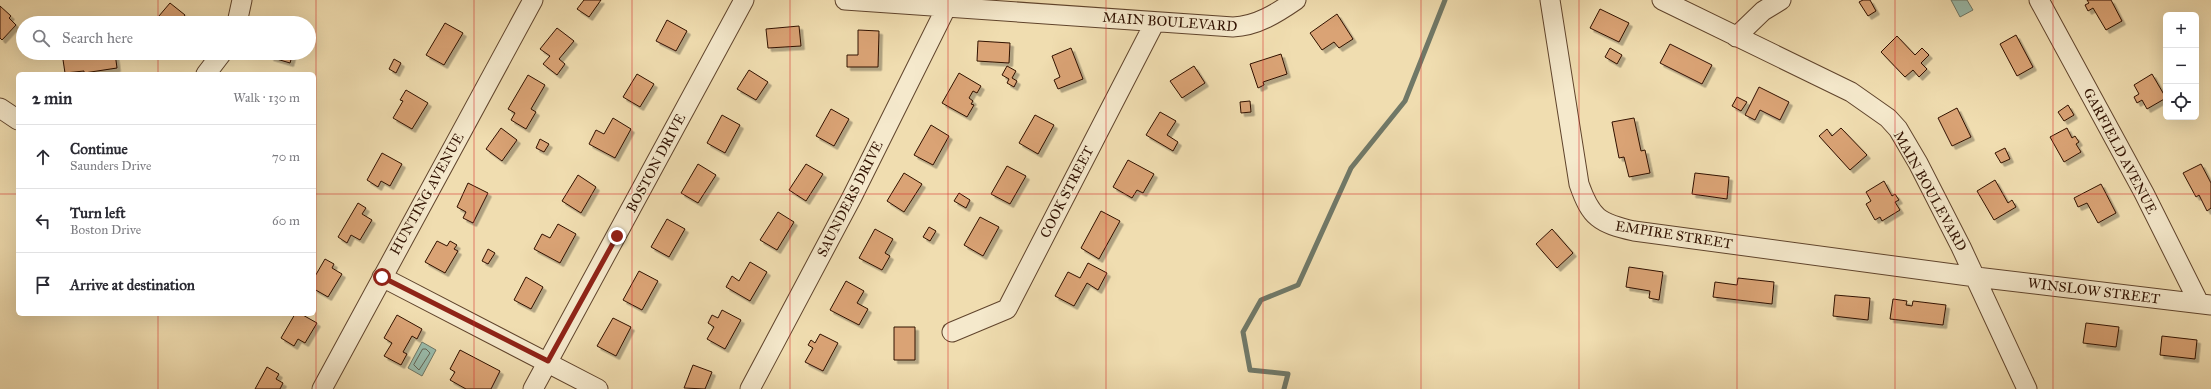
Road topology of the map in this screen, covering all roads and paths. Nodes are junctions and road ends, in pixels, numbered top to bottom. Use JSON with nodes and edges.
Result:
{"nodes":[{"id":1,"x":242,"y":0,"type":"edge"},
{"id":2,"x":517,"y":0,"type":"edge"},
{"id":3,"x":533,"y":0,"type":"edge"},
{"id":4,"x":744,"y":0,"type":"edge"},
{"id":5,"x":845,"y":0,"type":"edge"},
{"id":6,"x":1296,"y":0,"type":"edge"},
{"id":7,"x":1550,"y":0,"type":"edge"},
{"id":8,"x":1662,"y":0,"type":"edge"},
{"id":9,"x":1781,"y":0,"type":"edge"},
{"id":10,"x":2039,"y":0,"type":"edge"},
{"id":11,"x":947,"y":6,"type":"junction"},
{"id":12,"x":239,"y":16,"type":"edge"},
{"id":13,"x":523,"y":19,"type":"junction"},
{"id":14,"x":1155,"y":22,"type":"junction"},
{"id":15,"x":1736,"y":37,"type":"junction"},
{"id":16,"x":217,"y":60,"type":"edge"},
{"id":17,"x":208,"y":72,"type":"edge"},
{"id":18,"x":0,"y":108,"type":"edge"},
{"id":19,"x":16,"y":119,"type":"edge"},
{"id":20,"x":382,"y":277,"type":"junction"},
{"id":21,"x":1976,"y":277,"type":"junction"},
{"id":22,"x":2205,"y":304,"type":"edge"},
{"id":23,"x":952,"y":332,"type":"dead end"},
{"id":24,"x":548,"y":361,"type":"junction"},
{"id":25,"x":322,"y":389,"type":"edge"},
{"id":26,"x":533,"y":389,"type":"edge"},
{"id":27,"x":598,"y":389,"type":"edge"},
{"id":28,"x":750,"y":389,"type":"edge"},
{"id":29,"x":2027,"y":389,"type":"edge"}],
"edges":[{"from":1,"to":12,"type":"street"},
{"from":2,"to":13,"type":"street"},
{"from":3,"to":13,"type":"street","name":"HUNTING AVENUE"},
{"from":4,"to":24,"type":"street","name":"BOSTON DRIVE"},
{"from":5,"to":11,"type":"street","name":"MAIN BOULEVARD"},
{"from":6,"to":14,"type":"street","name":"MAIN BOULEVARD"},
{"from":7,"to":21,"type":"street","name":"EMPIRE STREET"},
{"from":8,"to":15,"type":"street","name":"MAIN BOULEVARD"},
{"from":9,"to":15,"type":"street"},
{"from":10,"to":22,"type":"street","name":"GARFIELD AVENUE"},
{"from":11,"to":14,"type":"street","name":"MAIN BOULEVARD"},
{"from":11,"to":28,"type":"street","name":"SAUNDERS DRIVE"},
{"from":13,"to":20,"type":"street","name":"HUNTING AVENUE"},
{"from":14,"to":23,"type":"street","name":"COOK STREET"},
{"from":15,"to":21,"type":"street","name":"MAIN BOULEVARD"},
{"from":16,"to":17,"type":"street"},
{"from":18,"to":19,"type":"street"},
{"from":20,"to":24,"type":"street"},
{"from":20,"to":25,"type":"street","name":"HUNTING AVENUE"},
{"from":21,"to":22,"type":"street","name":"WINSLOW STREET"},
{"from":21,"to":29,"type":"street","name":"MAIN BOULEVARD"},
{"from":24,"to":26,"type":"street","name":"BOSTON DRIVE"},
{"from":24,"to":27,"type":"street"}]}
